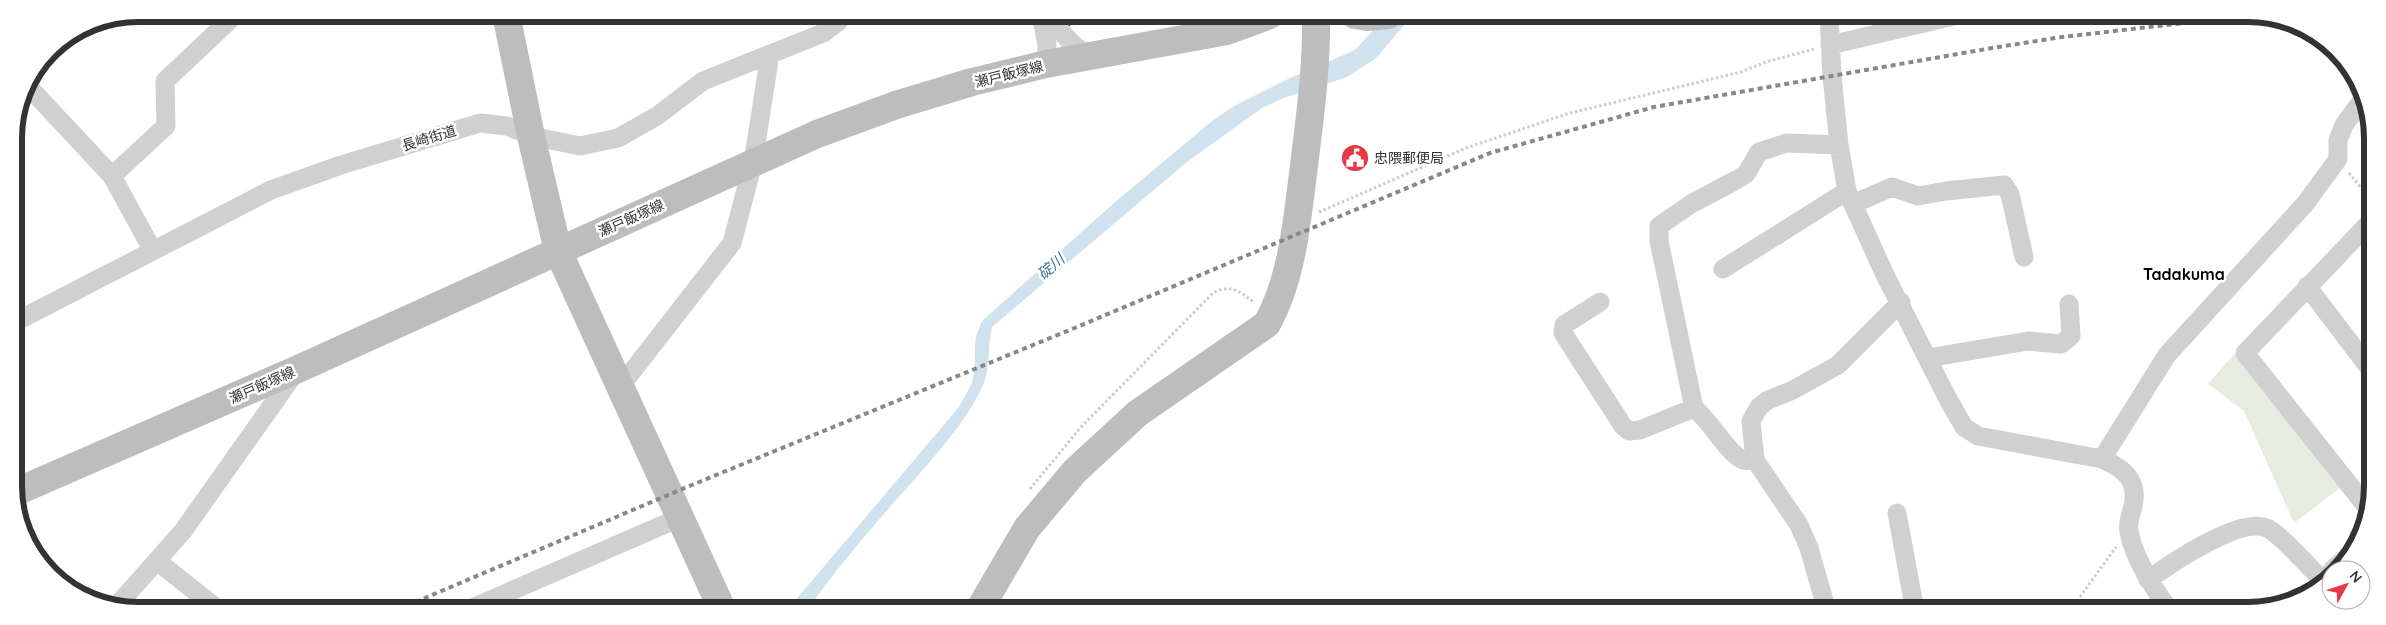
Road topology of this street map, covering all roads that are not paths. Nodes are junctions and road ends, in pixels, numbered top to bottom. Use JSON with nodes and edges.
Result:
{"nodes":[{"id":1,"x":227,"y":22,"type":"edge"},
{"id":2,"x":508,"y":22,"type":"edge"},
{"id":3,"x":838,"y":22,"type":"edge"},
{"id":4,"x":1042,"y":22,"type":"edge"},
{"id":5,"x":1054,"y":22,"type":"edge"},
{"id":6,"x":1251,"y":22,"type":"edge"},
{"id":7,"x":1316,"y":22,"type":"edge"},
{"id":8,"x":1829,"y":22,"type":"edge"},
{"id":9,"x":1928,"y":22,"type":"edge"},
{"id":10,"x":1830,"y":45,"type":"junction"},
{"id":11,"x":770,"y":54,"type":"junction"},
{"id":12,"x":1092,"y":56,"type":"junction"},
{"id":13,"x":1046,"y":64,"type":"junction"},
{"id":14,"x":32,"y":92,"type":"edge"},
{"id":15,"x":2358,"y":105,"type":"edge"},
{"id":16,"x":531,"y":136,"type":"junction"},
{"id":17,"x":1839,"y":144,"type":"junction"},
{"id":18,"x":753,"y":163,"type":"junction"},
{"id":19,"x":112,"y":176,"type":"junction"},
{"id":20,"x":1850,"y":198,"type":"junction"},
{"id":21,"x":2364,"y":228,"type":"edge"},
{"id":22,"x":152,"y":251,"type":"junction"},
{"id":23,"x":558,"y":251,"type":"junction"},
{"id":24,"x":2024,"y":257,"type":"dead end"},
{"id":25,"x":1724,"y":269,"type":"dead end"},
{"id":26,"x":2307,"y":286,"type":"junction"},
{"id":27,"x":1600,"y":302,"type":"dead end"},
{"id":28,"x":1901,"y":302,"type":"junction"},
{"id":29,"x":2069,"y":304,"type":"dead end"},
{"id":30,"x":22,"y":318,"type":"edge"},
{"id":31,"x":1928,"y":358,"type":"junction"},
{"id":32,"x":2364,"y":361,"type":"edge"},
{"id":33,"x":298,"y":369,"type":"junction"},
{"id":34,"x":620,"y":386,"type":"junction"},
{"id":35,"x":1694,"y":408,"type":"junction"},
{"id":36,"x":2102,"y":459,"type":"junction"},
{"id":37,"x":1755,"y":460,"type":"junction"},
{"id":38,"x":22,"y":489,"type":"edge"},
{"id":39,"x":2363,"y":503,"type":"edge"},
{"id":40,"x":1897,"y":513,"type":"dead end"},
{"id":41,"x":679,"y":518,"type":"junction"},
{"id":42,"x":157,"y":561,"type":"junction"},
{"id":43,"x":2321,"y":571,"type":"edge"},
{"id":44,"x":2148,"y":580,"type":"junction"},
{"id":45,"x":121,"y":601,"type":"edge"},
{"id":46,"x":208,"y":602,"type":"edge"},
{"id":47,"x":486,"y":602,"type":"edge"},
{"id":48,"x":719,"y":602,"type":"edge"},
{"id":49,"x":984,"y":602,"type":"edge"},
{"id":50,"x":1825,"y":602,"type":"edge"},
{"id":51,"x":1913,"y":602,"type":"edge"},
{"id":52,"x":2164,"y":602,"type":"edge"}],
"edges":[{"from":1,"to":19,"type":"street"},
{"from":2,"to":16,"type":"street"},
{"from":3,"to":11,"type":"street","name":"長崎街道"},
{"from":4,"to":13,"type":"street"},
{"from":5,"to":12,"type":"street"},
{"from":6,"to":12,"type":"street","name":"瀬戸飯塚線"},
{"from":7,"to":49,"type":"street"},
{"from":8,"to":10,"type":"street"},
{"from":9,"to":10,"type":"street"},
{"from":10,"to":17,"type":"street"},
{"from":11,"to":16,"type":"street","name":"長崎街道"},
{"from":11,"to":18,"type":"street"},
{"from":12,"to":13,"type":"street","name":"瀬戸飯塚線"},
{"from":13,"to":18,"type":"street","name":"瀬戸飯塚線"},
{"from":14,"to":19,"type":"street"},
{"from":15,"to":36,"type":"street"},
{"from":16,"to":22,"type":"street","name":"長崎街道"},
{"from":16,"to":23,"type":"street"},
{"from":17,"to":20,"type":"street"},
{"from":17,"to":35,"type":"street"},
{"from":18,"to":23,"type":"street","name":"瀬戸飯塚線"},
{"from":18,"to":34,"type":"street"},
{"from":19,"to":22,"type":"street"},
{"from":20,"to":24,"type":"street"},
{"from":20,"to":25,"type":"street"},
{"from":20,"to":28,"type":"street"},
{"from":21,"to":26,"type":"street"},
{"from":22,"to":30,"type":"street","name":"長崎街道"},
{"from":23,"to":33,"type":"street","name":"瀬戸飯塚線"},
{"from":23,"to":34,"type":"street"},
{"from":26,"to":32,"type":"street"},
{"from":26,"to":39,"type":"street"},
{"from":27,"to":35,"type":"street"},
{"from":28,"to":31,"type":"street"},
{"from":28,"to":37,"type":"street"},
{"from":29,"to":31,"type":"street"},
{"from":31,"to":36,"type":"street"},
{"from":33,"to":38,"type":"street","name":"瀬戸飯塚線"},
{"from":33,"to":42,"type":"street"},
{"from":34,"to":41,"type":"street"},
{"from":35,"to":37,"type":"street"},
{"from":36,"to":44,"type":"street"},
{"from":37,"to":50,"type":"street"},
{"from":40,"to":51,"type":"street"},
{"from":41,"to":47,"type":"street"},
{"from":41,"to":48,"type":"street"},
{"from":42,"to":45,"type":"street"},
{"from":42,"to":46,"type":"street"},
{"from":43,"to":44,"type":"street"},
{"from":44,"to":52,"type":"street"}]}
